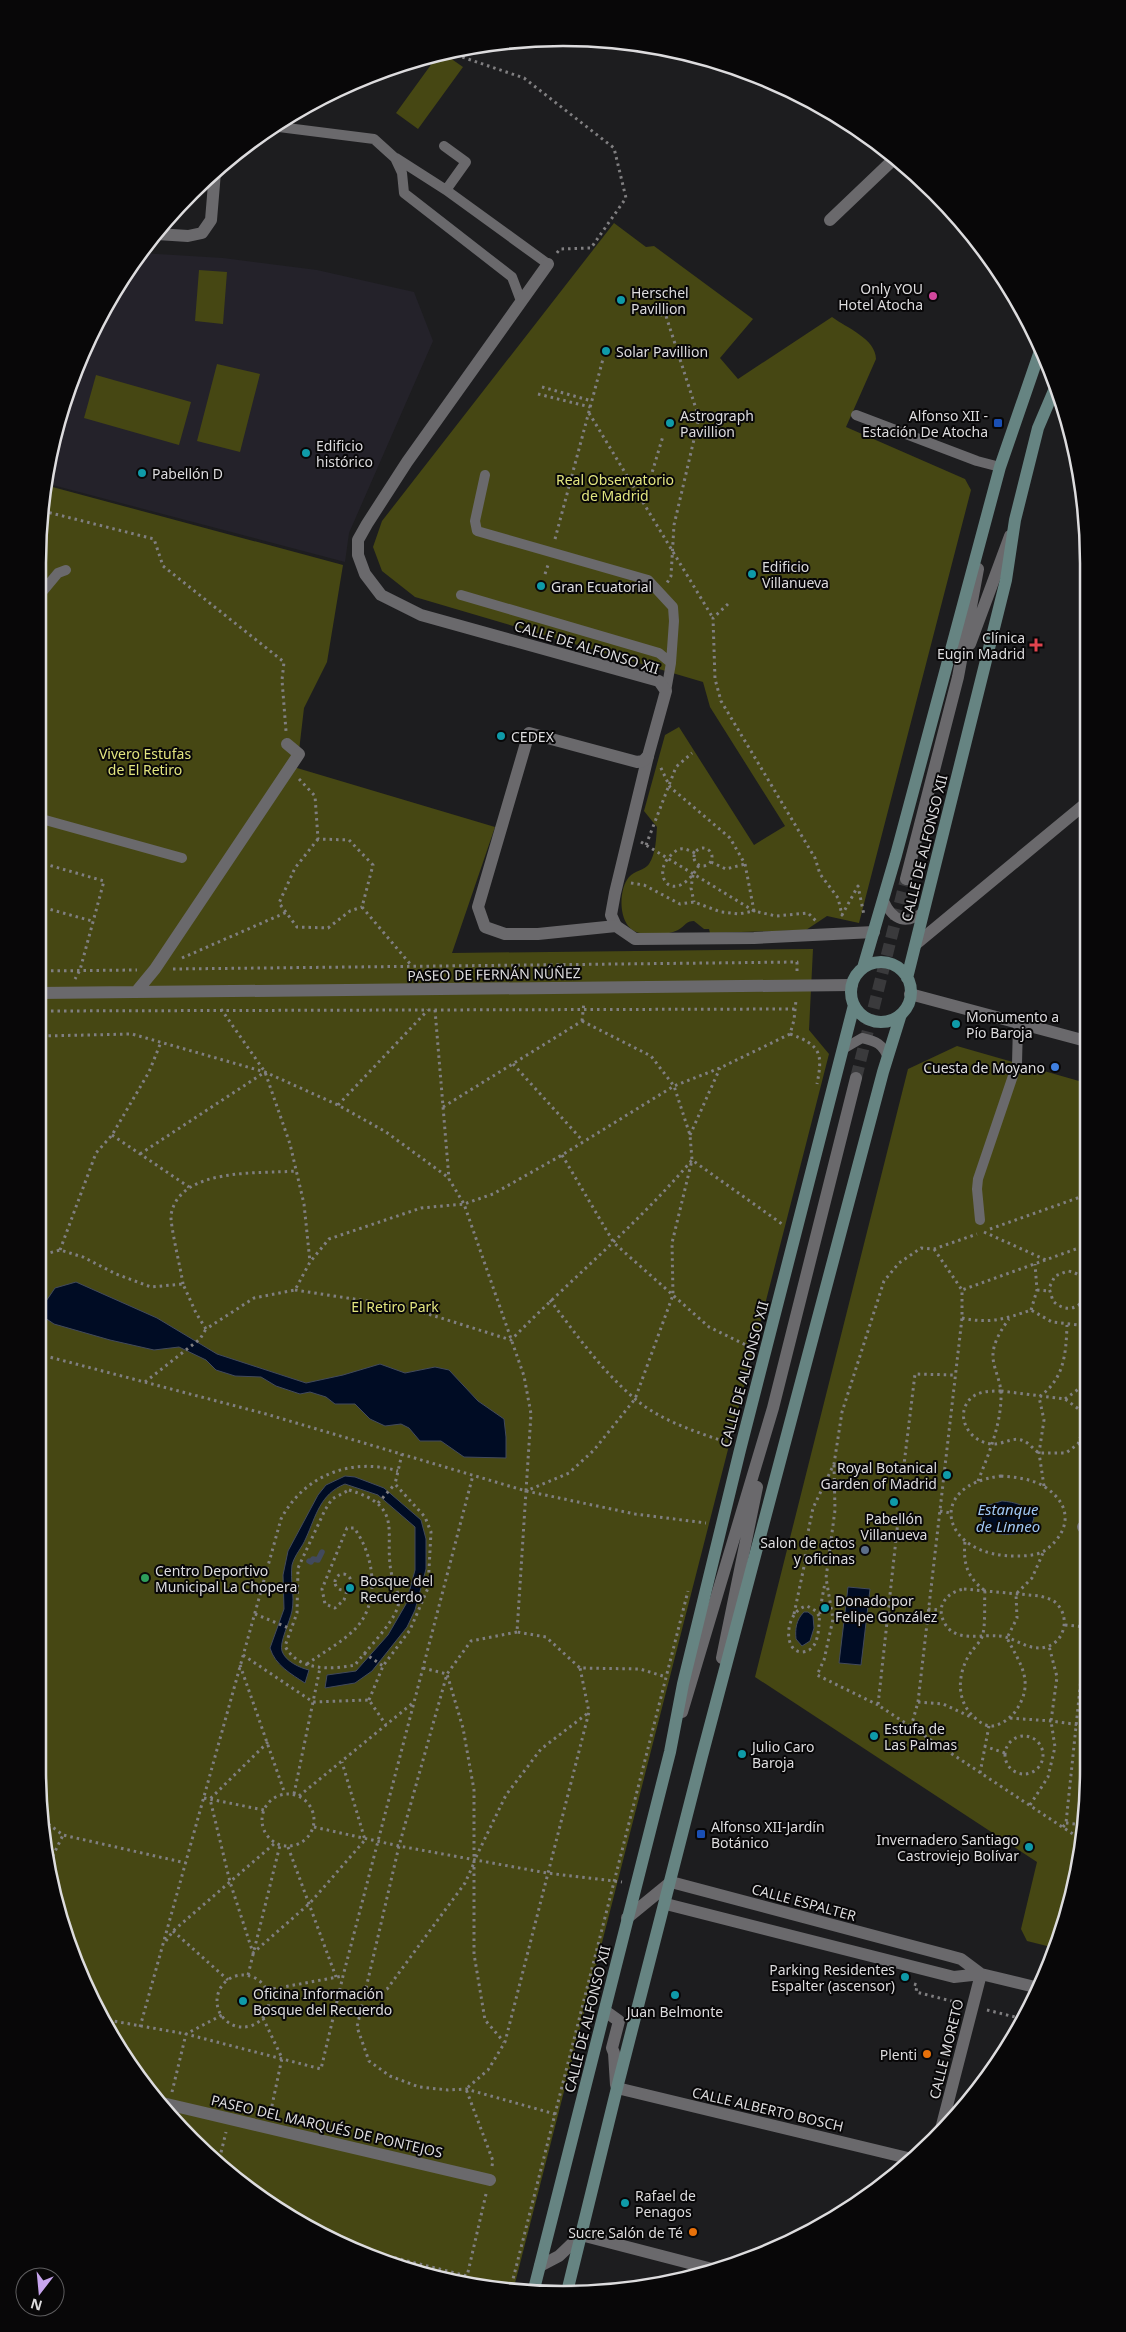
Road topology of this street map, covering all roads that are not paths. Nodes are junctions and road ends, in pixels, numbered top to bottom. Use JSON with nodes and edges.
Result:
{"nodes":[{"id":1,"x":285,"y":128,"type":"edge"},
{"id":2,"x":444,"y":146,"type":"dead end"},
{"id":3,"x":396,"y":158,"type":"junction"},
{"id":4,"x":890,"y":162,"type":"edge"},
{"id":5,"x":213,"y":183,"type":"edge"},
{"id":6,"x":446,"y":190,"type":"junction"},
{"id":7,"x":830,"y":220,"type":"dead end"},
{"id":8,"x":164,"y":234,"type":"edge"},
{"id":9,"x":548,"y":264,"type":"joint"},
{"id":10,"x":521,"y":301,"type":"junction"},
{"id":11,"x":1037,"y":359,"type":"edge"},
{"id":12,"x":1052,"y":397,"type":"edge"},
{"id":13,"x":856,"y":416,"type":"dead end"},
{"id":14,"x":1000,"y":467,"type":"junction"},
{"id":15,"x":485,"y":474,"type":"dead end"},
{"id":16,"x":988,"y":512,"type":"junction"},
{"id":17,"x":1015,"y":520,"type":"junction"},
{"id":18,"x":66,"y":570,"type":"dead end"},
{"id":19,"x":46,"y":587,"type":"edge"},
{"id":20,"x":461,"y":595,"type":"dead end"},
{"id":21,"x":671,"y":663,"type":"junction"},
{"id":22,"x":958,"y":677,"type":"junction"},
{"id":23,"x":666,"y":691,"type":"junction"},
{"id":24,"x":287,"y":744,"type":"road end"},
{"id":25,"x":648,"y":756,"type":"junction"},
{"id":26,"x":1080,"y":808,"type":"edge"},
{"id":27,"x":46,"y":820,"type":"edge"},
{"id":28,"x":182,"y":858,"type":"dead end"},
{"id":29,"x":906,"y":879,"type":"tunnel mouth"},
{"id":30,"x":884,"y":901,"type":"junction"},
{"id":31,"x":924,"y":911,"type":"junction"},
{"id":32,"x":616,"y":926,"type":"junction"},
{"id":33,"x":874,"y":932,"type":"junction"},
{"id":34,"x":916,"y":944,"type":"junction"},
{"id":35,"x":863,"y":968,"type":"junction"},
{"id":36,"x":907,"y":978,"type":"junction"},
{"id":37,"x":852,"y":985,"type":"junction"},
{"id":38,"x":136,"y":992,"type":"junction"},
{"id":39,"x":46,"y":993,"type":"edge"},
{"id":40,"x":910,"y":994,"type":"junction"},
{"id":41,"x":854,"y":1005,"type":"junction"},
{"id":42,"x":902,"y":1014,"type":"junction"},
{"id":43,"x":1018,"y":1023,"type":"junction"},
{"id":44,"x":1080,"y":1039,"type":"edge"},
{"id":45,"x":842,"y":1049,"type":"junction"},
{"id":46,"x":888,"y":1058,"type":"junction"},
{"id":47,"x":856,"y":1078,"type":"tunnel mouth"},
{"id":48,"x":980,"y":1220,"type":"dead end"},
{"id":49,"x":773,"y":1408,"type":"junction"},
{"id":50,"x":670,"y":1752,"type":"junction"},
{"id":51,"x":702,"y":1756,"type":"junction"},
{"id":52,"x":671,"y":1882,"type":"junction"},
{"id":53,"x":666,"y":1904,"type":"junction"},
{"id":54,"x":627,"y":1918,"type":"junction"},
{"id":55,"x":980,"y":1974,"type":"junction"},
{"id":56,"x":1031,"y":1986,"type":"edge"},
{"id":57,"x":605,"y":2011,"type":"junction"},
{"id":58,"x":617,"y":2088,"type":"junction"},
{"id":59,"x":169,"y":2104,"type":"edge"},
{"id":60,"x":944,"y":2118,"type":"edge"},
{"id":61,"x":905,"y":2157,"type":"edge"},
{"id":62,"x":490,"y":2180,"type":"road end"},
{"id":63,"x":581,"y":2235,"type":"junction"},
{"id":64,"x":540,"y":2266,"type":"junction"},
{"id":65,"x":702,"y":2266,"type":"edge"},
{"id":66,"x":535,"y":2285,"type":"edge"},
{"id":67,"x":569,"y":2286,"type":"edge"}],
"edges":[{"from":1,"to":3,"type":"lane"},
{"from":2,"to":6,"type":"lane"},
{"from":3,"to":6,"type":"lane"},
{"from":3,"to":10,"type":"lane"},
{"from":4,"to":7,"type":"street"},
{"from":5,"to":8,"type":"street"},
{"from":6,"to":9,"type":"lane"},
{"from":9,"to":10,"type":"street","name":"CALLE DE ALFONSO XII"},
{"from":10,"to":23,"type":"street","name":"CALLE DE ALFONSO XII"},
{"from":11,"to":14,"type":"main road","name":"CALLE DE ALFONSO XII"},
{"from":12,"to":17,"type":"main road","name":"CALLE DE ALFONSO XII"},
{"from":13,"to":14,"type":"lane"},
{"from":14,"to":16,"type":"main road","name":"CALLE DE ALFONSO XII"},
{"from":15,"to":21,"type":"lane"},
{"from":16,"to":22,"type":"street","name":"CALLE DE ALFONSO XII"},
{"from":16,"to":30,"type":"main road","name":"CALLE DE ALFONSO XII"},
{"from":17,"to":22,"type":"street","name":"CALLE DE ALFONSO XII"},
{"from":17,"to":31,"type":"main road","name":"CALLE DE ALFONSO XII"},
{"from":18,"to":19,"type":"lane"},
{"from":20,"to":21,"type":"lane"},
{"from":21,"to":23,"type":"lane"},
{"from":22,"to":29,"type":"street","name":"CALLE DE ALFONSO XII"},
{"from":23,"to":25,"type":"street","name":"CALLE DE ALFONSO XII"},
{"from":24,"to":38,"type":"street"},
{"from":25,"to":32,"type":"street","name":"CALLE DE ALFONSO XII"},
{"from":25,"to":32,"type":"street"},
{"from":26,"to":34,"type":"street"},
{"from":27,"to":28,"type":"lane"},
{"from":30,"to":31,"type":"lane"},
{"from":30,"to":33,"type":"main road","name":"CALLE DE ALFONSO XII"},
{"from":31,"to":34,"type":"main road","name":"CALLE DE ALFONSO XII"},
{"from":32,"to":33,"type":"street"},
{"from":33,"to":35,"type":"main road","name":"CALLE DE ALFONSO XII"},
{"from":34,"to":36,"type":"main road","name":"CALLE DE ALFONSO XII"},
{"from":35,"to":36,"type":"main road"},
{"from":35,"to":37,"type":"main road","name":"CALLE DE ALFONSO XII"},
{"from":36,"to":40,"type":"main road","name":"CALLE DE ALFONSO XII"},
{"from":37,"to":38,"type":"street","name":"PASEO DE FERNÁN NÚÑEZ"},
{"from":37,"to":41,"type":"main road","name":"CALLE DE ALFONSO XII"},
{"from":38,"to":39,"type":"street","name":"PASEO DE FERNÁN NÚÑEZ"},
{"from":40,"to":42,"type":"main road","name":"CALLE DE ALFONSO XII"},
{"from":40,"to":43,"type":"street"},
{"from":41,"to":42,"type":"main road"},
{"from":41,"to":45,"type":"main road","name":"CALLE DE ALFONSO XII"},
{"from":42,"to":46,"type":"main road","name":"CALLE DE ALFONSO XII"},
{"from":43,"to":44,"type":"street"},
{"from":43,"to":48,"type":"lane"},
{"from":45,"to":46,"type":"lane"},
{"from":45,"to":50,"type":"main road","name":"CALLE DE ALFONSO XII"},
{"from":46,"to":51,"type":"main road","name":"CALLE DE ALFONSO XII"},
{"from":47,"to":49,"type":"street","name":"CALLE DE ALFONSO XII"},
{"from":49,"to":50,"type":"street","name":"CALLE DE ALFONSO XII"},
{"from":49,"to":51,"type":"street","name":"CALLE DE ALFONSO XII"},
{"from":50,"to":54,"type":"main road","name":"CALLE DE ALFONSO XII"},
{"from":51,"to":52,"type":"main road","name":"CALLE DE ALFONSO XII"},
{"from":52,"to":53,"type":"main road","name":"CALLE DE ALFONSO XII"},
{"from":52,"to":54,"type":"street"},
{"from":52,"to":55,"type":"street","name":"CALLE ESPALTER"},
{"from":53,"to":55,"type":"street","name":"CALLE ESPALTER"},
{"from":53,"to":58,"type":"main road","name":"CALLE DE ALFONSO XII"},
{"from":54,"to":57,"type":"main road","name":"CALLE DE ALFONSO XII"},
{"from":55,"to":56,"type":"street","name":"CALLE ESPALTER"},
{"from":55,"to":60,"type":"street","name":"CALLE MORETO"},
{"from":57,"to":58,"type":"street"},
{"from":57,"to":64,"type":"main road","name":"CALLE DE ALFONSO XII"},
{"from":58,"to":61,"type":"street","name":"CALLE ALBERTO BOSCH"},
{"from":58,"to":63,"type":"main road","name":"CALLE DE ALFONSO XII"},
{"from":59,"to":62,"type":"street","name":"PASEO DEL MARQUÉS DE PONTEJOS"},
{"from":63,"to":64,"type":"street"},
{"from":63,"to":65,"type":"street"},
{"from":63,"to":67,"type":"main road","name":"CALLE DE ALFONSO XII"},
{"from":64,"to":66,"type":"main road","name":"CALLE DE ALFONSO XII"}]}
